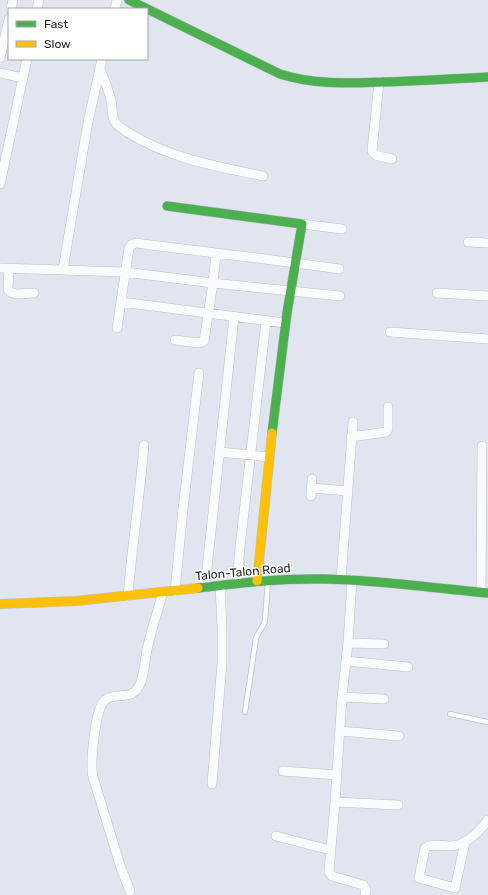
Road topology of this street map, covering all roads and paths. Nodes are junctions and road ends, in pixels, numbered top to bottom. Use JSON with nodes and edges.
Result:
{"nodes":[{"id":1,"x":129,"y":0,"type":"edge"},
{"id":2,"x":145,"y":8,"type":"edge"},
{"id":3,"x":148,"y":9,"type":"edge"},
{"id":4,"x":8,"y":23,"type":"edge"},
{"id":5,"x":0,"y":58,"type":"edge"},
{"id":6,"x":27,"y":60,"type":"edge"},
{"id":7,"x":102,"y":60,"type":"edge"},
{"id":8,"x":100,"y":69,"type":"junction"},
{"id":9,"x":0,"y":73,"type":"edge"},
{"id":10,"x":488,"y":77,"type":"edge"},
{"id":11,"x":23,"y":78,"type":"junction"},
{"id":12,"x":379,"y":82,"type":"junction"},
{"id":13,"x":392,"y":159,"type":"dead end"},
{"id":14,"x":263,"y":176,"type":"dead end"},
{"id":15,"x":0,"y":184,"type":"edge"},
{"id":16,"x":167,"y":206,"type":"dead end"},
{"id":17,"x":302,"y":224,"type":"junction"},
{"id":18,"x":342,"y":229,"type":"dead end"},
{"id":19,"x":468,"y":242,"type":"dead end"},
{"id":20,"x":488,"y":243,"type":"edge"},
{"id":21,"x":216,"y":254,"type":"junction"},
{"id":22,"x":294,"y":262,"type":"junction"},
{"id":23,"x":5,"y":268,"type":"edge"},
{"id":24,"x":63,"y":269,"type":"junction"},
{"id":25,"x":340,"y":269,"type":"dead end"},
{"id":26,"x":125,"y":272,"type":"junction"},
{"id":27,"x":213,"y":284,"type":"junction"},
{"id":28,"x":289,"y":292,"type":"junction"},
{"id":29,"x":34,"y":293,"type":"dead end"},
{"id":30,"x":437,"y":293,"type":"dead end"},
{"id":31,"x":340,"y":296,"type":"dead end"},
{"id":32,"x":488,"y":296,"type":"edge"},
{"id":33,"x":121,"y":302,"type":"junction"},
{"id":34,"x":208,"y":313,"type":"junction"},
{"id":35,"x":234,"y":318,"type":"junction"},
{"id":36,"x":266,"y":321,"type":"junction"},
{"id":37,"x":285,"y":323,"type":"junction"},
{"id":38,"x":117,"y":328,"type":"dead end"},
{"id":39,"x":390,"y":332,"type":"dead end"},
{"id":40,"x":488,"y":339,"type":"edge"},
{"id":41,"x":175,"y":340,"type":"dead end"},
{"id":42,"x":199,"y":373,"type":"dead end"},
{"id":43,"x":388,"y":407,"type":"dead end"},
{"id":44,"x":353,"y":422,"type":"dead end"},
{"id":45,"x":351,"y":437,"type":"junction"},
{"id":46,"x":144,"y":445,"type":"dead end"},
{"id":47,"x":482,"y":446,"type":"dead end"},
{"id":48,"x":220,"y":452,"type":"junction"},
{"id":49,"x":251,"y":454,"type":"junction"},
{"id":50,"x":270,"y":457,"type":"junction"},
{"id":51,"x":312,"y":488,"type":"dead end"},
{"id":52,"x":348,"y":491,"type":"junction"},
{"id":53,"x":341,"y":580,"type":"junction"},
{"id":54,"x":352,"y":580,"type":"junction"},
{"id":55,"x":257,"y":581,"type":"junction"},
{"id":56,"x":268,"y":581,"type":"junction"},
{"id":57,"x":237,"y":583,"type":"junction"},
{"id":58,"x":220,"y":586,"type":"junction"},
{"id":59,"x":205,"y":587,"type":"junction"},
{"id":60,"x":175,"y":591,"type":"junction"},
{"id":61,"x":164,"y":592,"type":"junction"},
{"id":62,"x":485,"y":592,"type":"edge"},
{"id":63,"x":128,"y":596,"type":"junction"},
{"id":64,"x":0,"y":604,"type":"edge"},
{"id":65,"x":348,"y":643,"type":"junction"},
{"id":66,"x":384,"y":644,"type":"dead end"},
{"id":67,"x":346,"y":661,"type":"junction"},
{"id":68,"x":408,"y":667,"type":"dead end"},
{"id":69,"x":342,"y":697,"type":"junction"},
{"id":70,"x":384,"y":699,"type":"dead end"},
{"id":71,"x":245,"y":712,"type":"dead end"},
{"id":72,"x":450,"y":714,"type":"dead end"},
{"id":73,"x":488,"y":722,"type":"edge"},
{"id":74,"x":340,"y":731,"type":"junction"},
{"id":75,"x":399,"y":736,"type":"dead end"},
{"id":76,"x":283,"y":771,"type":"dead end"},
{"id":77,"x":337,"y":775,"type":"junction"},
{"id":78,"x":212,"y":784,"type":"dead end"},
{"id":79,"x":335,"y":802,"type":"junction"},
{"id":80,"x":398,"y":805,"type":"dead end"},
{"id":81,"x":488,"y":820,"type":"edge"},
{"id":82,"x":276,"y":836,"type":"dead end"},
{"id":83,"x":465,"y":842,"type":"junction"},
{"id":84,"x":330,"y":850,"type":"junction"},
{"id":85,"x":130,"y":891,"type":"dead end"},
{"id":86,"x":365,"y":895,"type":"edge"}],
"edges":[{"from":1,"to":2,"type":"street"},
{"from":3,"to":12,"type":"street"},
{"from":4,"to":5,"type":"street"},
{"from":6,"to":11,"type":"street"},
{"from":7,"to":8,"type":"street"},
{"from":8,"to":14,"type":"street"},
{"from":8,"to":24,"type":"street"},
{"from":9,"to":11,"type":"street"},
{"from":10,"to":12,"type":"street"},
{"from":11,"to":15,"type":"street"},
{"from":12,"to":13,"type":"street"},
{"from":16,"to":17,"type":"street"},
{"from":17,"to":18,"type":"street"},
{"from":17,"to":22,"type":"street"},
{"from":19,"to":20,"type":"street"},
{"from":21,"to":22,"type":"street"},
{"from":21,"to":26,"type":"street"},
{"from":21,"to":27,"type":"street"},
{"from":22,"to":25,"type":"street"},
{"from":22,"to":28,"type":"street"},
{"from":23,"to":24,"type":"street"},
{"from":23,"to":29,"type":"street"},
{"from":24,"to":26,"type":"street"},
{"from":26,"to":27,"type":"street"},
{"from":26,"to":33,"type":"street"},
{"from":27,"to":28,"type":"street"},
{"from":27,"to":34,"type":"street"},
{"from":28,"to":31,"type":"street"},
{"from":28,"to":37,"type":"street"},
{"from":30,"to":32,"type":"street"},
{"from":33,"to":34,"type":"street"},
{"from":33,"to":38,"type":"street"},
{"from":34,"to":35,"type":"street"},
{"from":34,"to":41,"type":"street"},
{"from":35,"to":36,"type":"street"},
{"from":35,"to":48,"type":"street"},
{"from":36,"to":37,"type":"street"},
{"from":36,"to":49,"type":"street"},
{"from":37,"to":50,"type":"street"},
{"from":39,"to":40,"type":"street"},
{"from":42,"to":60,"type":"street"},
{"from":43,"to":45,"type":"street"},
{"from":44,"to":45,"type":"street"},
{"from":45,"to":52,"type":"street"},
{"from":46,"to":63,"type":"street"},
{"from":47,"to":62,"type":"street"},
{"from":48,"to":49,"type":"street"},
{"from":48,"to":59,"type":"street"},
{"from":49,"to":50,"type":"street"},
{"from":49,"to":57,"type":"street"},
{"from":50,"to":55,"type":"street"},
{"from":51,"to":52,"type":"street"},
{"from":52,"to":53,"type":"street"},
{"from":53,"to":54,"type":"street","name":"Talon-Talon Road"},
{"from":53,"to":56,"type":"street","name":"Talon-Talon Road"},
{"from":54,"to":62,"type":"street","name":"Talon-Talon Road"},
{"from":54,"to":65,"type":"street"},
{"from":55,"to":56,"type":"street","name":"Talon-Talon Road"},
{"from":55,"to":57,"type":"street","name":"Talon-Talon Road"},
{"from":56,"to":71,"type":"lane"},
{"from":57,"to":58,"type":"street","name":"Talon-Talon Road"},
{"from":58,"to":59,"type":"street","name":"Talon-Talon Road"},
{"from":58,"to":78,"type":"street"},
{"from":59,"to":60,"type":"street","name":"Talon-Talon Road"},
{"from":60,"to":61,"type":"street","name":"Talon-Talon Road"},
{"from":61,"to":63,"type":"street","name":"Talon-Talon Road"},
{"from":61,"to":85,"type":"street"},
{"from":63,"to":64,"type":"street","name":"Talon-Talon Road"},
{"from":65,"to":66,"type":"street"},
{"from":65,"to":67,"type":"street"},
{"from":67,"to":68,"type":"street"},
{"from":67,"to":69,"type":"street"},
{"from":69,"to":70,"type":"street"},
{"from":69,"to":74,"type":"street"},
{"from":72,"to":73,"type":"lane"},
{"from":74,"to":75,"type":"street"},
{"from":74,"to":77,"type":"street"},
{"from":76,"to":77,"type":"street"},
{"from":77,"to":79,"type":"street"},
{"from":79,"to":80,"type":"street"},
{"from":79,"to":84,"type":"street"},
{"from":81,"to":83,"type":"street"},
{"from":82,"to":84,"type":"street"},
{"from":83,"to":83,"type":"street"},
{"from":84,"to":86,"type":"street"}]}
